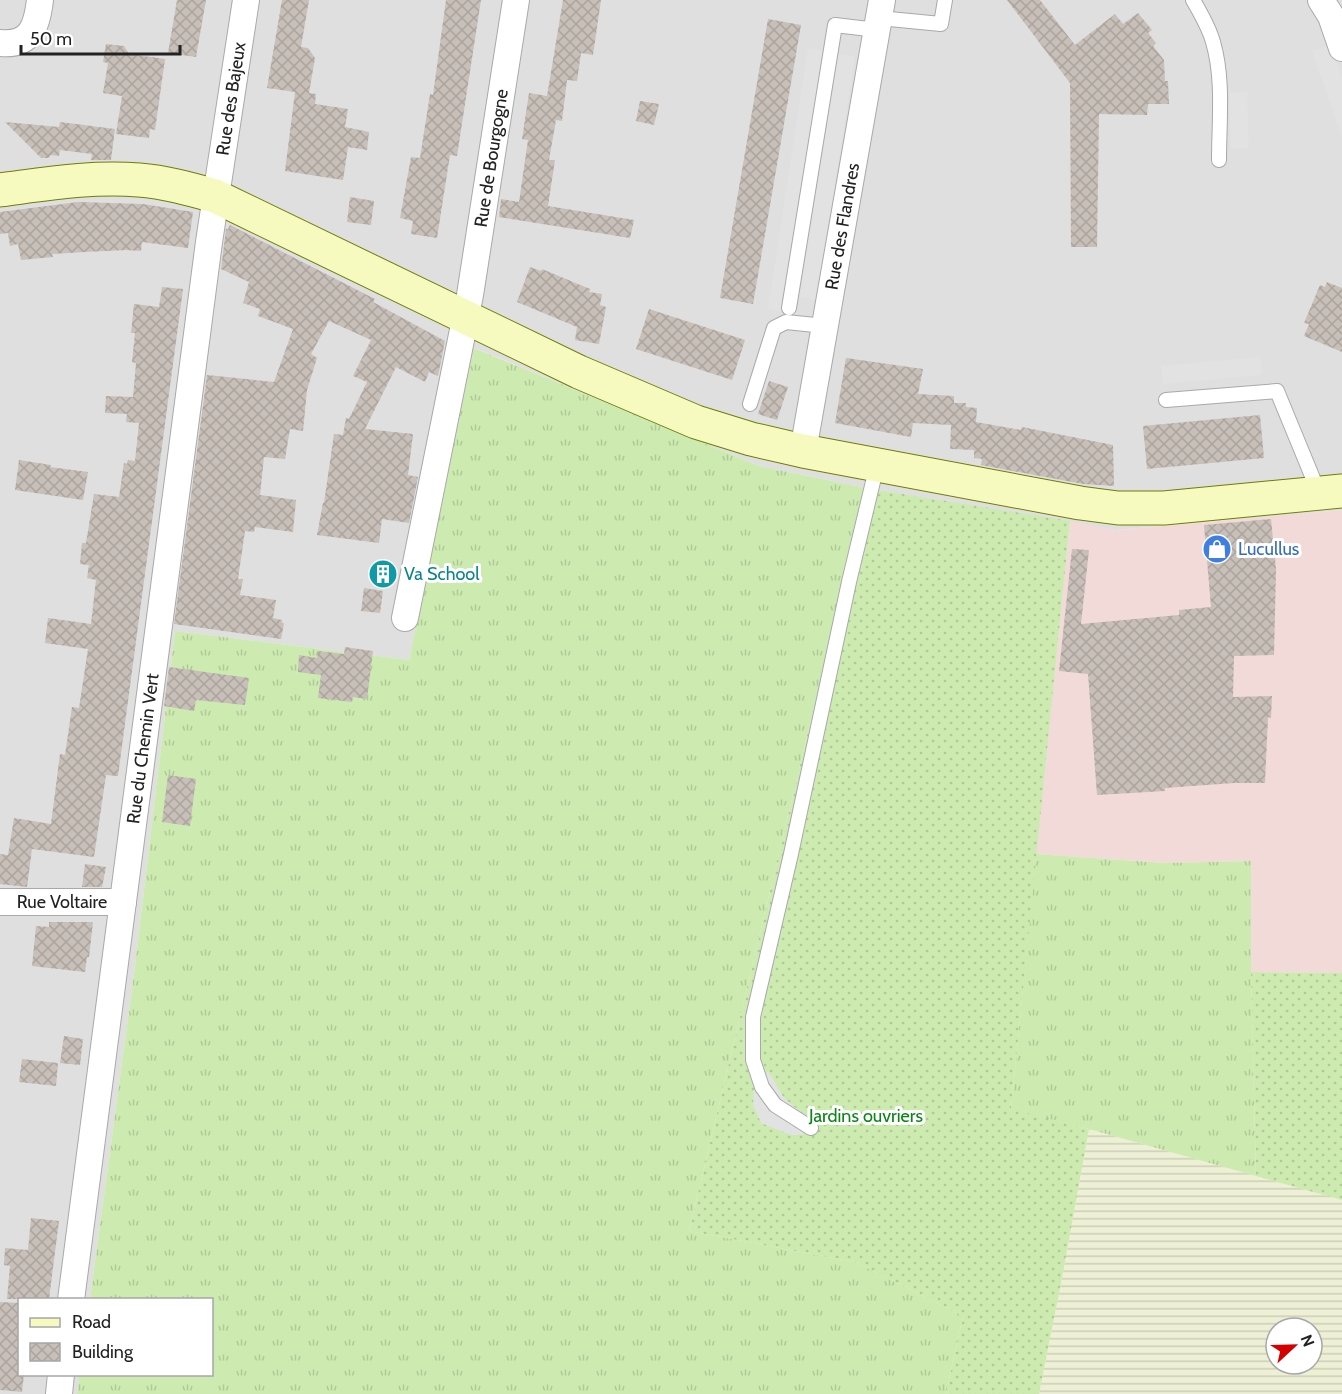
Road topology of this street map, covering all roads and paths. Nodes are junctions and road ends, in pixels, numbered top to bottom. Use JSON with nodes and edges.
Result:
{"nodes":[{"id":1,"x":40,"y":0,"type":"edge"},
{"id":2,"x":246,"y":0,"type":"edge"},
{"id":3,"x":516,"y":0,"type":"edge"},
{"id":4,"x":945,"y":0,"type":"edge"},
{"id":5,"x":1193,"y":0,"type":"edge"},
{"id":6,"x":1322,"y":0,"type":"edge"},
{"id":7,"x":879,"y":16,"type":"edge"},
{"id":8,"x":0,"y":43,"type":"edge"},
{"id":9,"x":1342,"y":48,"type":"edge"},
{"id":10,"x":1219,"y":160,"type":"dead end"},
{"id":11,"x":0,"y":190,"type":"edge"},
{"id":12,"x":215,"y":196,"type":"junction"},
{"id":13,"x":789,"y":308,"type":"dead end"},
{"id":14,"x":466,"y":317,"type":"junction"},
{"id":15,"x":825,"y":326,"type":"junction"},
{"id":16,"x":1166,"y":400,"type":"dead end"},
{"id":17,"x":750,"y":404,"type":"dead end"},
{"id":18,"x":803,"y":451,"type":"junction"},
{"id":19,"x":877,"y":465,"type":"junction"},
{"id":20,"x":1331,"y":492,"type":"edge"},
{"id":21,"x":405,"y":618,"type":"dead end"},
{"id":22,"x":0,"y":902,"type":"edge"},
{"id":23,"x":123,"y":902,"type":"junction"},
{"id":24,"x":810,"y":1128,"type":"dead end"},
{"id":25,"x":71,"y":1298,"type":"edge"},
{"id":26,"x":61,"y":1376,"type":"edge"},
{"id":27,"x":59,"y":1394,"type":"edge"}],
"edges":[{"from":1,"to":8,"type":"street"},
{"from":2,"to":12,"type":"street","name":"Rue des Bajeux"},
{"from":3,"to":14,"type":"street","name":"Rue de Bourgogne"},
{"from":4,"to":7,"type":"lane"},
{"from":5,"to":10,"type":"lane"},
{"from":6,"to":9,"type":"street"},
{"from":7,"to":13,"type":"lane"},
{"from":7,"to":15,"type":"street","name":"Rue des Flandres"},
{"from":11,"to":12,"type":"main road"},
{"from":12,"to":14,"type":"main road"},
{"from":12,"to":23,"type":"street","name":"Rue du Chemin Vert"},
{"from":14,"to":18,"type":"main road"},
{"from":14,"to":21,"type":"street","name":"Rue de Bourgogne"},
{"from":15,"to":17,"type":"lane"},
{"from":15,"to":18,"type":"street","name":"Rue des Flandres"},
{"from":16,"to":20,"type":"lane"},
{"from":18,"to":19,"type":"main road"},
{"from":19,"to":20,"type":"main road"},
{"from":19,"to":24,"type":"lane"},
{"from":22,"to":23,"type":"street","name":"Rue Voltaire"},
{"from":23,"to":25,"type":"street","name":"Rue du Chemin Vert"},
{"from":26,"to":27,"type":"street"}]}
